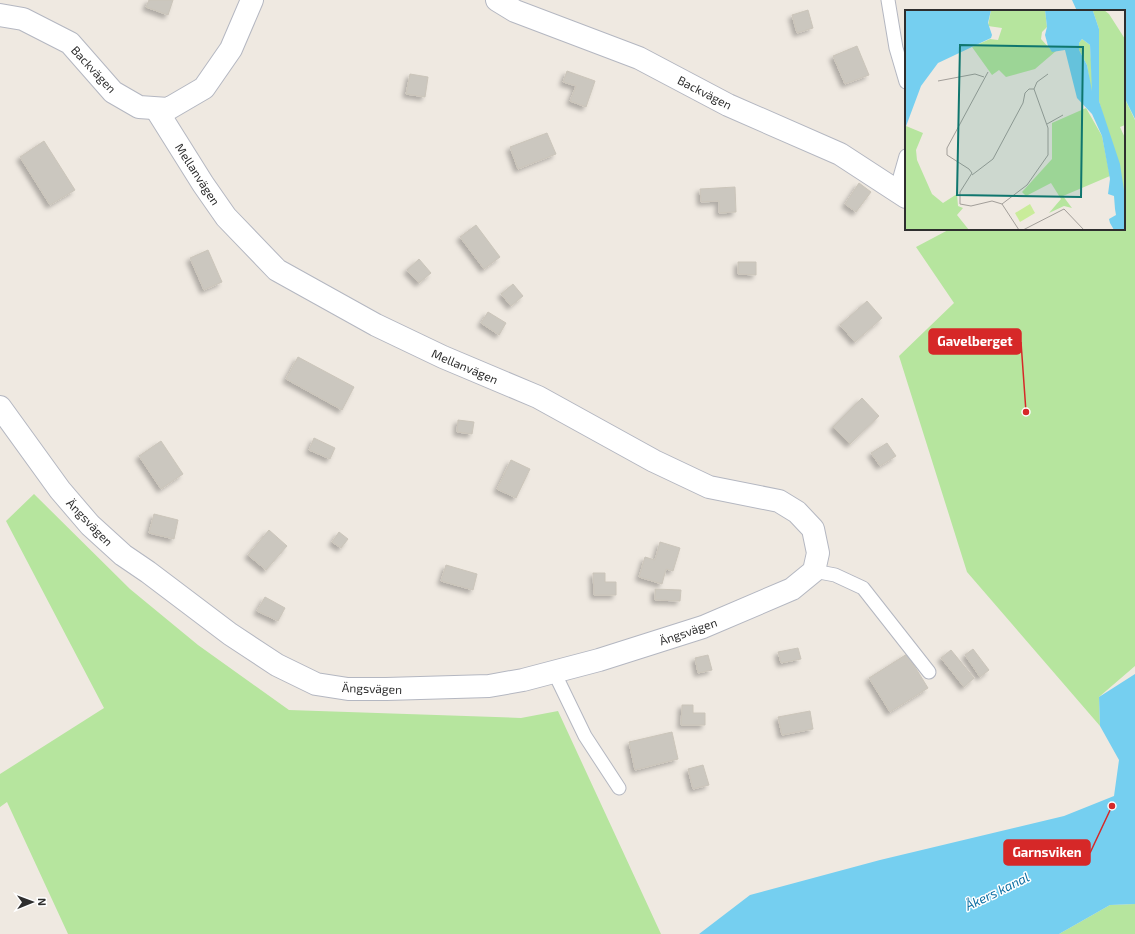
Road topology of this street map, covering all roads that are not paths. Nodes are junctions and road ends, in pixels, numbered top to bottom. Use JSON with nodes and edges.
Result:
{"nodes":[{"id":1,"x":252,"y":0,"type":"edge"},
{"id":2,"x":497,"y":0,"type":"edge"},
{"id":3,"x":888,"y":0,"type":"edge"},
{"id":4,"x":0,"y":15,"type":"edge"},
{"id":5,"x":905,"y":79,"type":"edge"},
{"id":6,"x":156,"y":109,"type":"junction"},
{"id":7,"x":905,"y":164,"type":"edge"},
{"id":8,"x":901,"y":194,"type":"edge"},
{"id":9,"x":0,"y":407,"type":"edge"},
{"id":10,"x":816,"y":562,"type":"junction"},
{"id":11,"x":554,"y":672,"type":"junction"},
{"id":12,"x":929,"y":672,"type":"dead end"},
{"id":13,"x":619,"y":788,"type":"dead end"}],
"edges":[{"from":1,"to":6,"type":"street","name":"Backvägen"},
{"from":2,"to":8,"type":"street","name":"Backvägen"},
{"from":3,"to":5,"type":"lane"},
{"from":4,"to":6,"type":"street","name":"Backvägen"},
{"from":6,"to":10,"type":"street","name":"Mellanvägen"},
{"from":7,"to":8,"type":"lane"},
{"from":9,"to":11,"type":"street","name":"Ängsvägen"},
{"from":10,"to":11,"type":"street","name":"Ängsvägen"},
{"from":10,"to":12,"type":"lane"},
{"from":11,"to":13,"type":"lane"}]}
